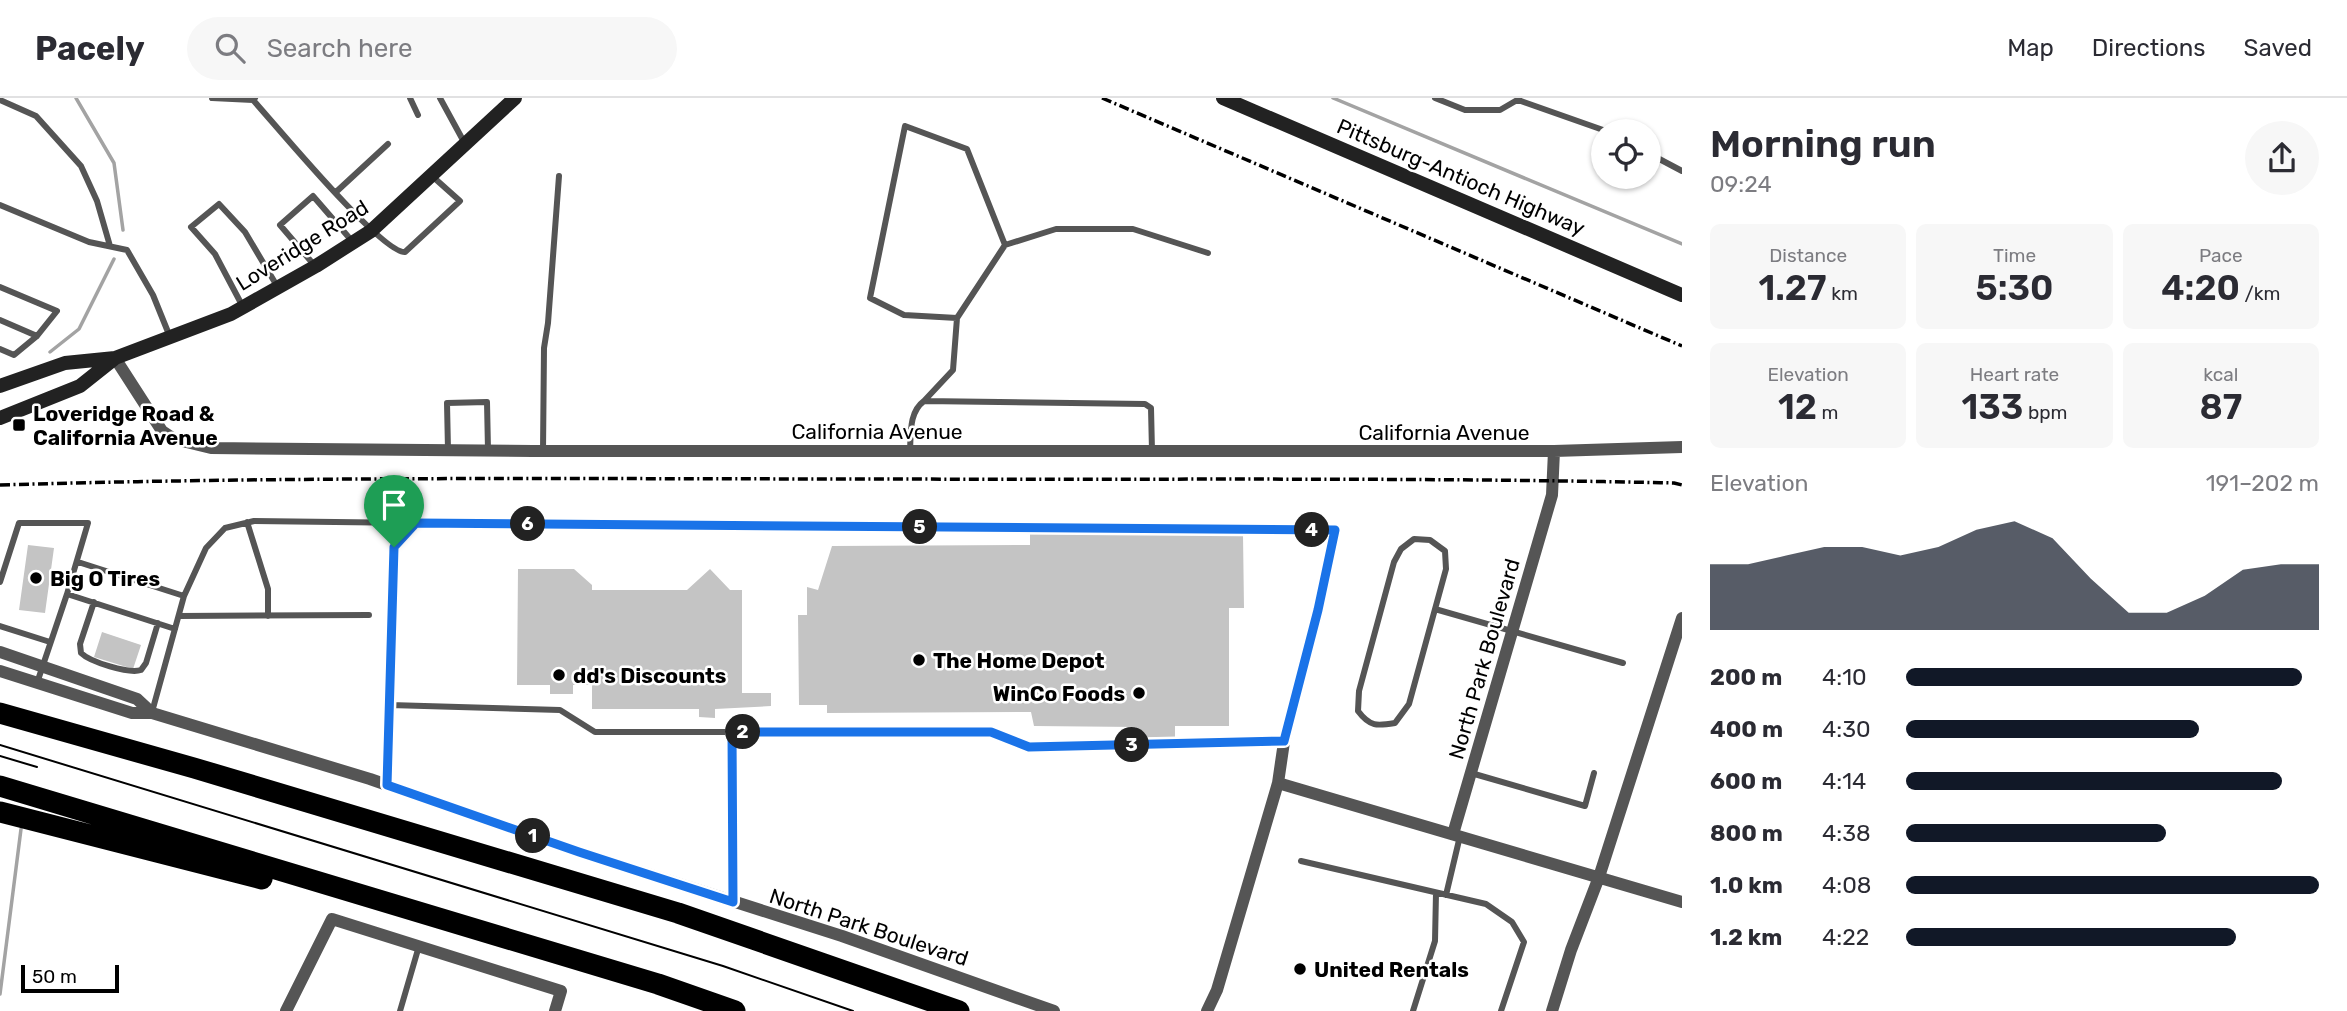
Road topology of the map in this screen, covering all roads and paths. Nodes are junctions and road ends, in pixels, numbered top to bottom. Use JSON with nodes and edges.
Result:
{"nodes":[{"id":1,"x":212,"y":98,"type":"edge"},
{"id":2,"x":410,"y":98,"type":"edge"},
{"id":3,"x":515,"y":98,"type":"edge"},
{"id":4,"x":1223,"y":98,"type":"edge"},
{"id":5,"x":1435,"y":98,"type":"edge"},
{"id":6,"x":254,"y":99,"type":"edge"},
{"id":7,"x":441,"y":99,"type":"edge"},
{"id":8,"x":1519,"y":99,"type":"edge"},
{"id":9,"x":0,"y":100,"type":"edge"},
{"id":10,"x":418,"y":115,"type":"dead end"},
{"id":11,"x":1591,"y":125,"type":"edge"},
{"id":12,"x":388,"y":144,"type":"dead end"},
{"id":13,"x":465,"y":144,"type":"junction"},
{"id":14,"x":1661,"y":160,"type":"edge"},
{"id":15,"x":1682,"y":171,"type":"edge"},
{"id":16,"x":432,"y":175,"type":"junction"},
{"id":17,"x":559,"y":176,"type":"dead end"},
{"id":18,"x":336,"y":192,"type":"junction"},
{"id":19,"x":0,"y":205,"type":"edge"},
{"id":20,"x":371,"y":231,"type":"junction"},
{"id":21,"x":354,"y":242,"type":"junction"},
{"id":22,"x":1004,"y":245,"type":"junction"},
{"id":23,"x":110,"y":246,"type":"junction"},
{"id":24,"x":1208,"y":253,"type":"dead end"},
{"id":25,"x":316,"y":266,"type":"junction"},
{"id":26,"x":0,"y":287,"type":"edge"},
{"id":27,"x":278,"y":288,"type":"junction"},
{"id":28,"x":1682,"y":295,"type":"edge"},
{"id":29,"x":243,"y":307,"type":"junction"},
{"id":30,"x":957,"y":318,"type":"junction"},
{"id":31,"x":0,"y":320,"type":"edge"},
{"id":32,"x":37,"y":336,"type":"junction"},
{"id":33,"x":170,"y":338,"type":"junction"},
{"id":34,"x":0,"y":349,"type":"edge"},
{"id":35,"x":115,"y":358,"type":"junction"},
{"id":36,"x":0,"y":386,"type":"edge"},
{"id":37,"x":925,"y":401,"type":"junction"},
{"id":38,"x":0,"y":418,"type":"edge"},
{"id":39,"x":1682,"y":447,"type":"edge"},
{"id":40,"x":448,"y":450,"type":"junction"},
{"id":41,"x":488,"y":450,"type":"junction"},
{"id":42,"x":543,"y":451,"type":"junction"},
{"id":43,"x":910,"y":451,"type":"junction"},
{"id":44,"x":1152,"y":451,"type":"junction"},
{"id":45,"x":1554,"y":451,"type":"junction"},
{"id":46,"x":247,"y":522,"type":"junction"},
{"id":47,"x":416,"y":523,"type":"junction"},
{"id":48,"x":1335,"y":530,"type":"joint"},
{"id":49,"x":78,"y":562,"type":"junction"},
{"id":50,"x":0,"y":582,"type":"edge"},
{"id":51,"x":67,"y":594,"type":"junction"},
{"id":52,"x":184,"y":596,"type":"junction"},
{"id":53,"x":94,"y":602,"type":"junction"},
{"id":54,"x":1435,"y":609,"type":"junction"},
{"id":55,"x":369,"y":615,"type":"dead end"},
{"id":56,"x":178,"y":616,"type":"junction"},
{"id":57,"x":268,"y":616,"type":"junction"},
{"id":58,"x":1682,"y":618,"type":"edge"},
{"id":59,"x":158,"y":623,"type":"junction"},
{"id":60,"x":0,"y":626,"type":"edge"},
{"id":61,"x":175,"y":629,"type":"junction"},
{"id":62,"x":1512,"y":632,"type":"junction"},
{"id":63,"x":50,"y":642,"type":"junction"},
{"id":64,"x":0,"y":652,"type":"edge"},
{"id":65,"x":1623,"y":663,"type":"dead end"},
{"id":66,"x":43,"y":666,"type":"junction"},
{"id":67,"x":0,"y":671,"type":"edge"},
{"id":68,"x":37,"y":683,"type":"junction"},
{"id":69,"x":390,"y":705,"type":"junction"},
{"id":70,"x":0,"y":713,"type":"edge"},
{"id":71,"x":152,"y":713,"type":"junction"},
{"id":72,"x":732,"y":732,"type":"junction"},
{"id":73,"x":1284,"y":741,"type":"junction"},
{"id":74,"x":1471,"y":773,"type":"junction"},
{"id":75,"x":1594,"y":773,"type":"dead end"},
{"id":76,"x":1278,"y":783,"type":"junction"},
{"id":77,"x":387,"y":785,"type":"junction"},
{"id":78,"x":0,"y":786,"type":"edge"},
{"id":79,"x":0,"y":812,"type":"edge"},
{"id":80,"x":1457,"y":835,"type":"junction"},
{"id":81,"x":1301,"y":861,"type":"dead end"},
{"id":82,"x":1599,"y":877,"type":"junction"},
{"id":83,"x":1436,"y":893,"type":"junction"},
{"id":84,"x":364,"y":895,"type":"junction"},
{"id":85,"x":1446,"y":895,"type":"junction"},
{"id":86,"x":733,"y":902,"type":"junction"},
{"id":87,"x":1682,"y":902,"type":"edge"},
{"id":88,"x":419,"y":946,"type":"junction"},
{"id":89,"x":286,"y":1011,"type":"edge"},
{"id":90,"x":400,"y":1011,"type":"edge"},
{"id":91,"x":555,"y":1011,"type":"edge"},
{"id":92,"x":735,"y":1011,"type":"edge"},
{"id":93,"x":959,"y":1011,"type":"edge"},
{"id":94,"x":1054,"y":1011,"type":"edge"},
{"id":95,"x":1207,"y":1011,"type":"edge"},
{"id":96,"x":1413,"y":1011,"type":"edge"},
{"id":97,"x":1501,"y":1011,"type":"edge"},
{"id":98,"x":1552,"y":1011,"type":"edge"}],
"edges":[{"from":1,"to":6,"type":"lane"},
{"from":2,"to":10,"type":"lane"},
{"from":3,"to":13,"type":"main road","name":"Loveridge Road"},
{"from":4,"to":28,"type":"main road","name":"Pittsburg-Antioch Highway"},
{"from":5,"to":8,"type":"lane"},
{"from":6,"to":18,"type":"lane"},
{"from":7,"to":13,"type":"lane"},
{"from":8,"to":11,"type":"lane"},
{"from":9,"to":23,"type":"lane"},
{"from":12,"to":18,"type":"lane"},
{"from":13,"to":16,"type":"main road","name":"Loveridge Road"},
{"from":14,"to":15,"type":"lane"},
{"from":16,"to":20,"type":"main road","name":"Loveridge Road"},
{"from":16,"to":20,"type":"lane"},
{"from":17,"to":42,"type":"lane"},
{"from":18,"to":20,"type":"lane"},
{"from":19,"to":23,"type":"lane"},
{"from":20,"to":21,"type":"main road","name":"Loveridge Road"},
{"from":21,"to":25,"type":"main road","name":"Loveridge Road"},
{"from":21,"to":25,"type":"lane"},
{"from":22,"to":24,"type":"lane"},
{"from":22,"to":30,"type":"lane"},
{"from":22,"to":30,"type":"lane"},
{"from":23,"to":33,"type":"lane"},
{"from":25,"to":27,"type":"main road","name":"Loveridge Road"},
{"from":26,"to":32,"type":"lane"},
{"from":27,"to":29,"type":"main road","name":"Loveridge Road"},
{"from":27,"to":29,"type":"lane"},
{"from":29,"to":33,"type":"main road","name":"Loveridge Road"},
{"from":30,"to":37,"type":"lane"},
{"from":31,"to":32,"type":"lane"},
{"from":32,"to":34,"type":"lane"},
{"from":33,"to":35,"type":"main road","name":"Loveridge Road"},
{"from":35,"to":36,"type":"main road","name":"Loveridge Road"},
{"from":35,"to":38,"type":"main road","name":"Loveridge Road"},
{"from":35,"to":40,"type":"street","name":"California Avenue"},
{"from":37,"to":43,"type":"lane"},
{"from":37,"to":44,"type":"lane"},
{"from":39,"to":45,"type":"street","name":"California Avenue"},
{"from":40,"to":41,"type":"street","name":"California Avenue"},
{"from":40,"to":41,"type":"lane"},
{"from":41,"to":42,"type":"street","name":"California Avenue"},
{"from":42,"to":43,"type":"street","name":"California Avenue"},
{"from":43,"to":44,"type":"street","name":"California Avenue"},
{"from":44,"to":45,"type":"street","name":"California Avenue"},
{"from":45,"to":62,"type":"street","name":"North Park Boulevard"},
{"from":46,"to":47,"type":"lane"},
{"from":46,"to":52,"type":"lane"},
{"from":46,"to":57,"type":"lane"},
{"from":47,"to":48,"type":"lane"},
{"from":47,"to":69,"type":"lane"},
{"from":48,"to":73,"type":"street"},
{"from":49,"to":50,"type":"lane"},
{"from":49,"to":51,"type":"lane"},
{"from":49,"to":52,"type":"lane"},
{"from":51,"to":53,"type":"lane"},
{"from":51,"to":63,"type":"lane"},
{"from":52,"to":56,"type":"lane"},
{"from":53,"to":59,"type":"lane"},
{"from":53,"to":59,"type":"lane"},
{"from":54,"to":54,"type":"lane"},
{"from":54,"to":62,"type":"lane"},
{"from":55,"to":57,"type":"lane"},
{"from":56,"to":57,"type":"lane"},
{"from":56,"to":61,"type":"lane"},
{"from":58,"to":82,"type":"street"},
{"from":59,"to":61,"type":"lane"},
{"from":60,"to":63,"type":"lane"},
{"from":61,"to":71,"type":"lane"},
{"from":62,"to":65,"type":"lane"},
{"from":62,"to":74,"type":"street","name":"North Park Boulevard"},
{"from":63,"to":66,"type":"lane"},
{"from":64,"to":66,"type":"street","name":"North Park Boulevard"},
{"from":66,"to":68,"type":"lane"},
{"from":66,"to":71,"type":"street","name":"North Park Boulevard"},
{"from":67,"to":68,"type":"street","name":"North Park Boulevard"},
{"from":68,"to":71,"type":"street","name":"North Park Boulevard"},
{"from":69,"to":72,"type":"lane"},
{"from":69,"to":77,"type":"lane"},
{"from":70,"to":93,"type":"highway"},
{"from":71,"to":77,"type":"street","name":"North Park Boulevard"},
{"from":72,"to":73,"type":"lane"},
{"from":72,"to":86,"type":"lane"},
{"from":73,"to":76,"type":"street"},
{"from":74,"to":75,"type":"lane"},
{"from":74,"to":80,"type":"street","name":"North Park Boulevard"},
{"from":76,"to":80,"type":"street"},
{"from":76,"to":95,"type":"street"},
{"from":77,"to":86,"type":"street","name":"North Park Boulevard"},
{"from":78,"to":84,"type":"highway"},
{"from":79,"to":84,"type":"highway"},
{"from":80,"to":82,"type":"street"},
{"from":80,"to":85,"type":"lane"},
{"from":81,"to":83,"type":"lane"},
{"from":82,"to":87,"type":"street"},
{"from":82,"to":98,"type":"street"},
{"from":83,"to":85,"type":"lane"},
{"from":83,"to":96,"type":"lane"},
{"from":84,"to":92,"type":"highway"},
{"from":85,"to":97,"type":"lane"},
{"from":86,"to":94,"type":"street","name":"North Park Boulevard"},
{"from":88,"to":89,"type":"street"},
{"from":88,"to":90,"type":"lane"},
{"from":88,"to":91,"type":"street"}]}
